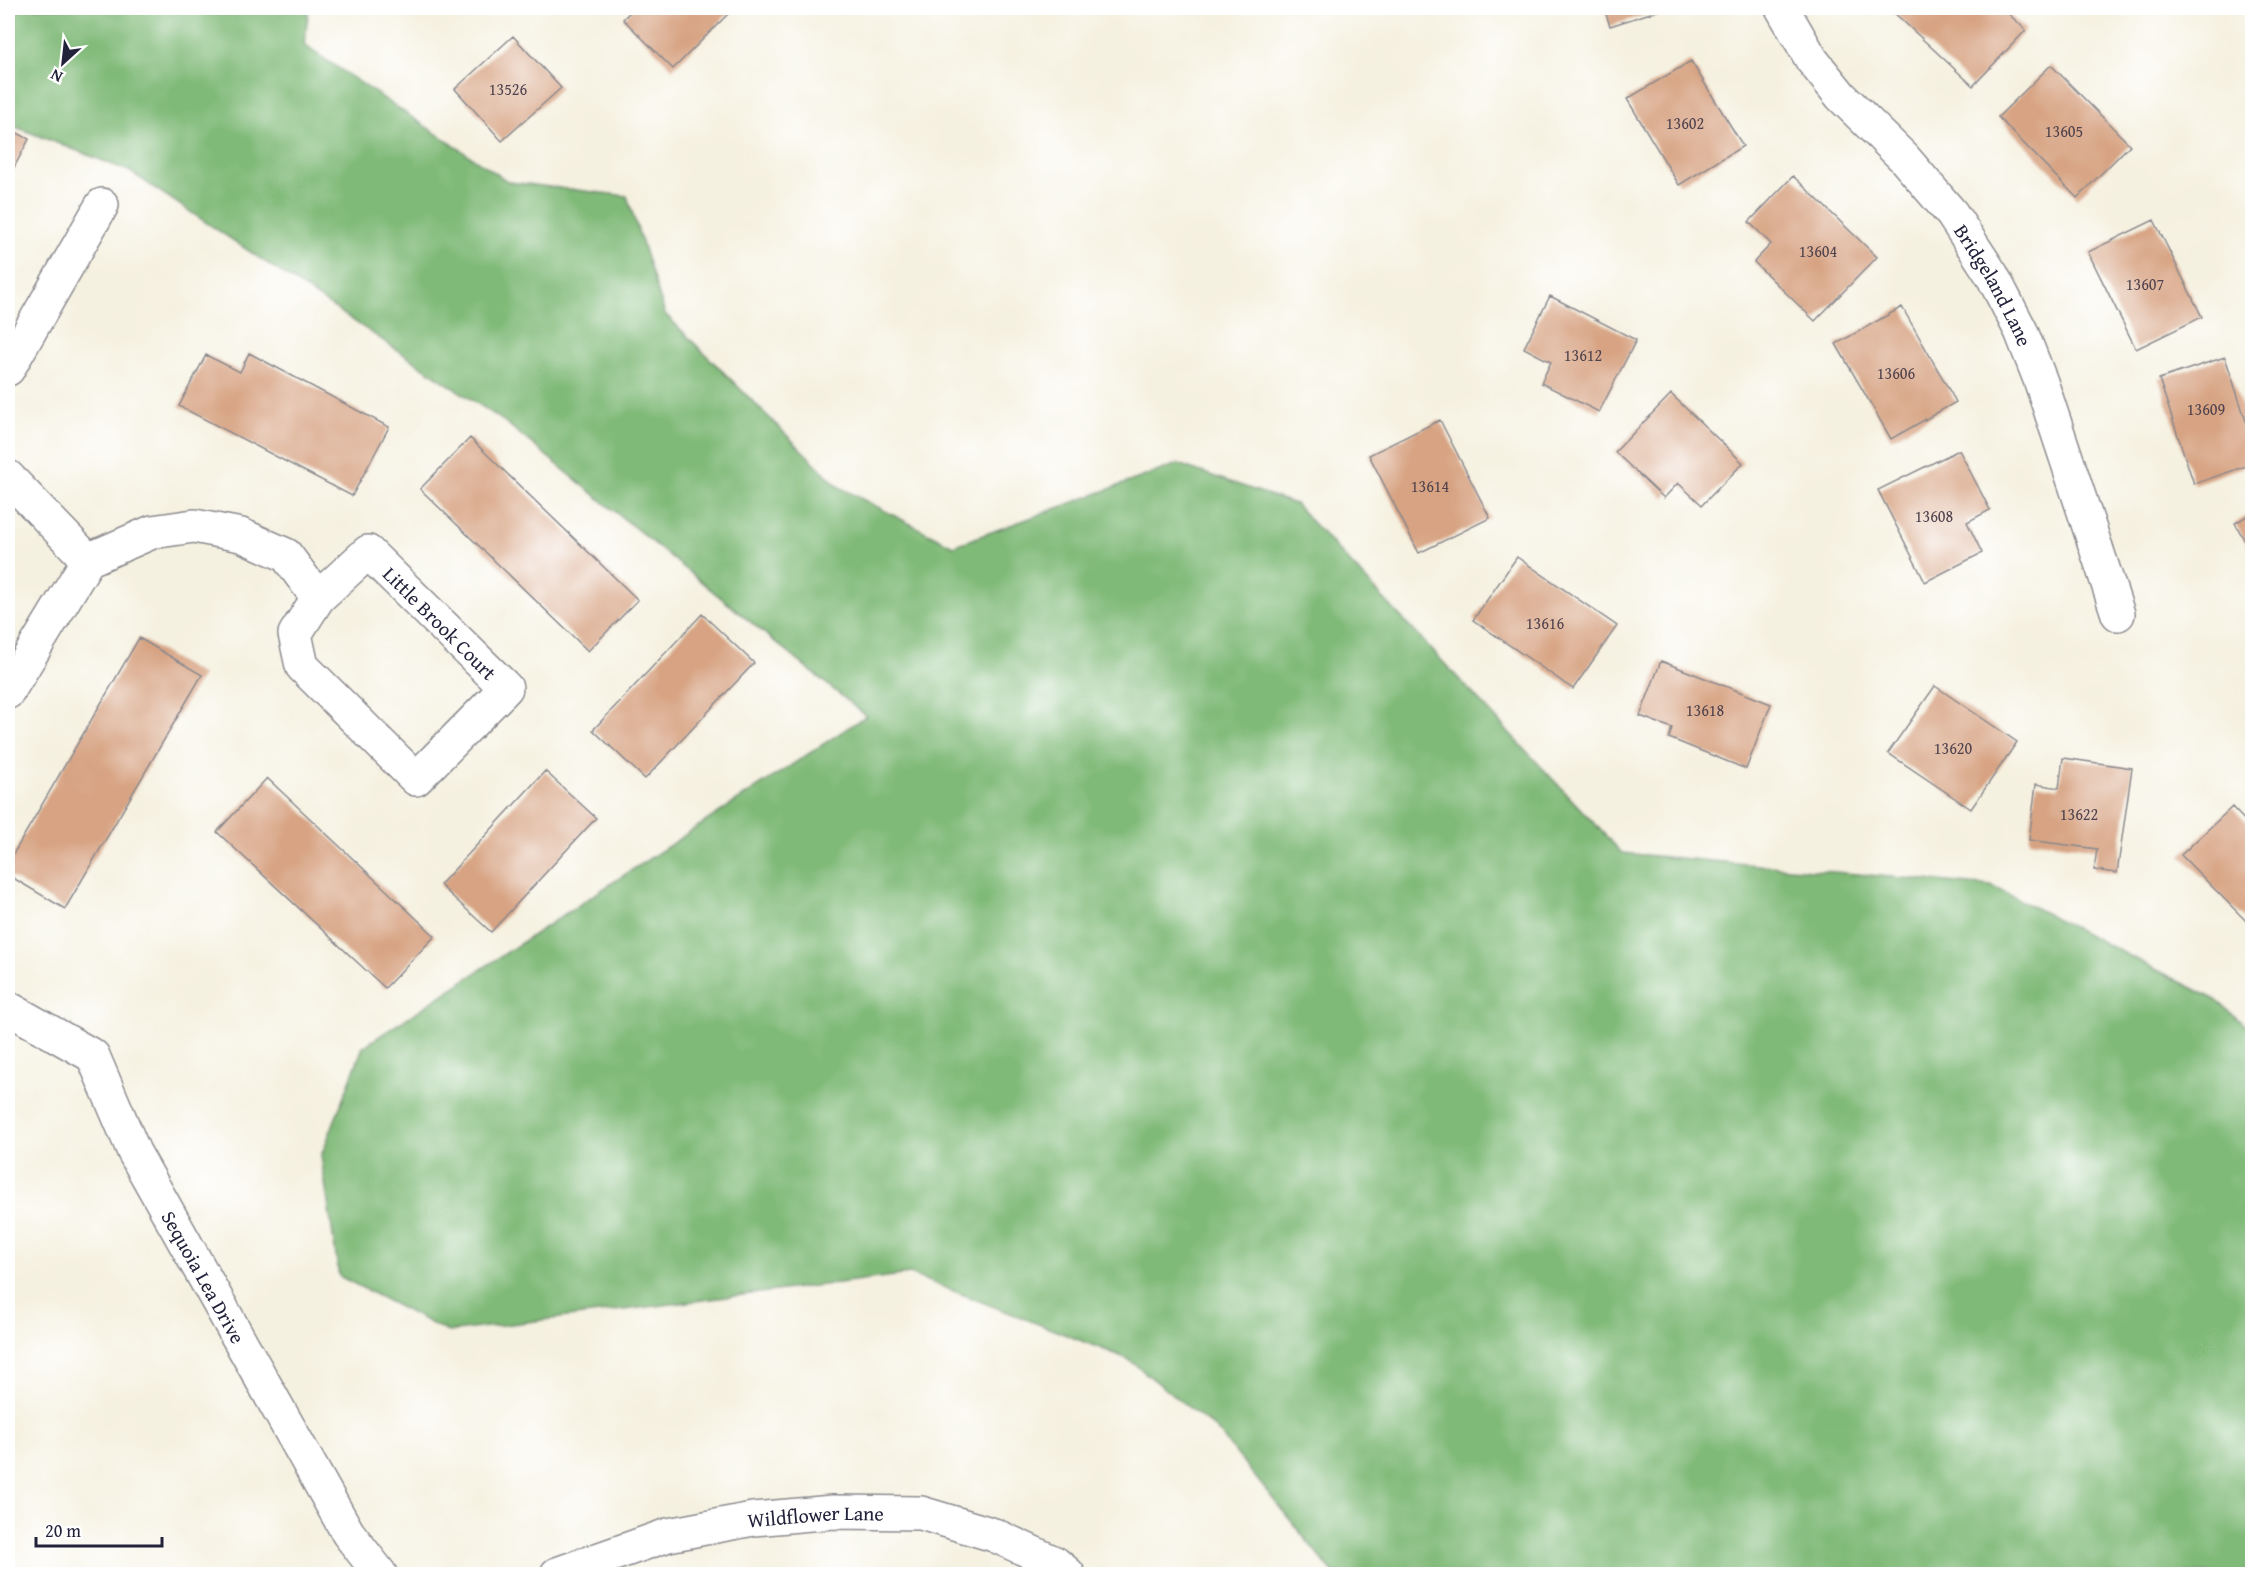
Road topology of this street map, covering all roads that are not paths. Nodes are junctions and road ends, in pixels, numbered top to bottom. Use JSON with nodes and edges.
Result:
{"nodes":[{"id":1,"x":1782,"y":8,"type":"edge"},
{"id":2,"x":102,"y":205,"type":"dead end"},
{"id":3,"x":8,"y":369,"type":"edge"},
{"id":4,"x":8,"y":477,"type":"edge"},
{"id":5,"x":88,"y":560,"type":"junction"},
{"id":6,"x":318,"y":598,"type":"junction"},
{"id":7,"x":2118,"y":614,"type":"dead end"},
{"id":8,"x":8,"y":692,"type":"edge"},
{"id":9,"x":8,"y":1008,"type":"edge"},
{"id":10,"x":380,"y":1575,"type":"edge"},
{"id":11,"x":557,"y":1575,"type":"edge"},
{"id":12,"x":1068,"y":1575,"type":"edge"}],
"edges":[{"from":1,"to":7,"type":"street","name":"Bridgeland Lane"},
{"from":2,"to":3,"type":"street"},
{"from":4,"to":5,"type":"street"},
{"from":5,"to":6,"type":"street"},
{"from":5,"to":8,"type":"street"},
{"from":6,"to":6,"type":"street","name":"Little Brook Court"},
{"from":9,"to":10,"type":"street","name":"Sequoia Lea Drive"},
{"from":11,"to":12,"type":"street","name":"Wildflower Lane"}]}
